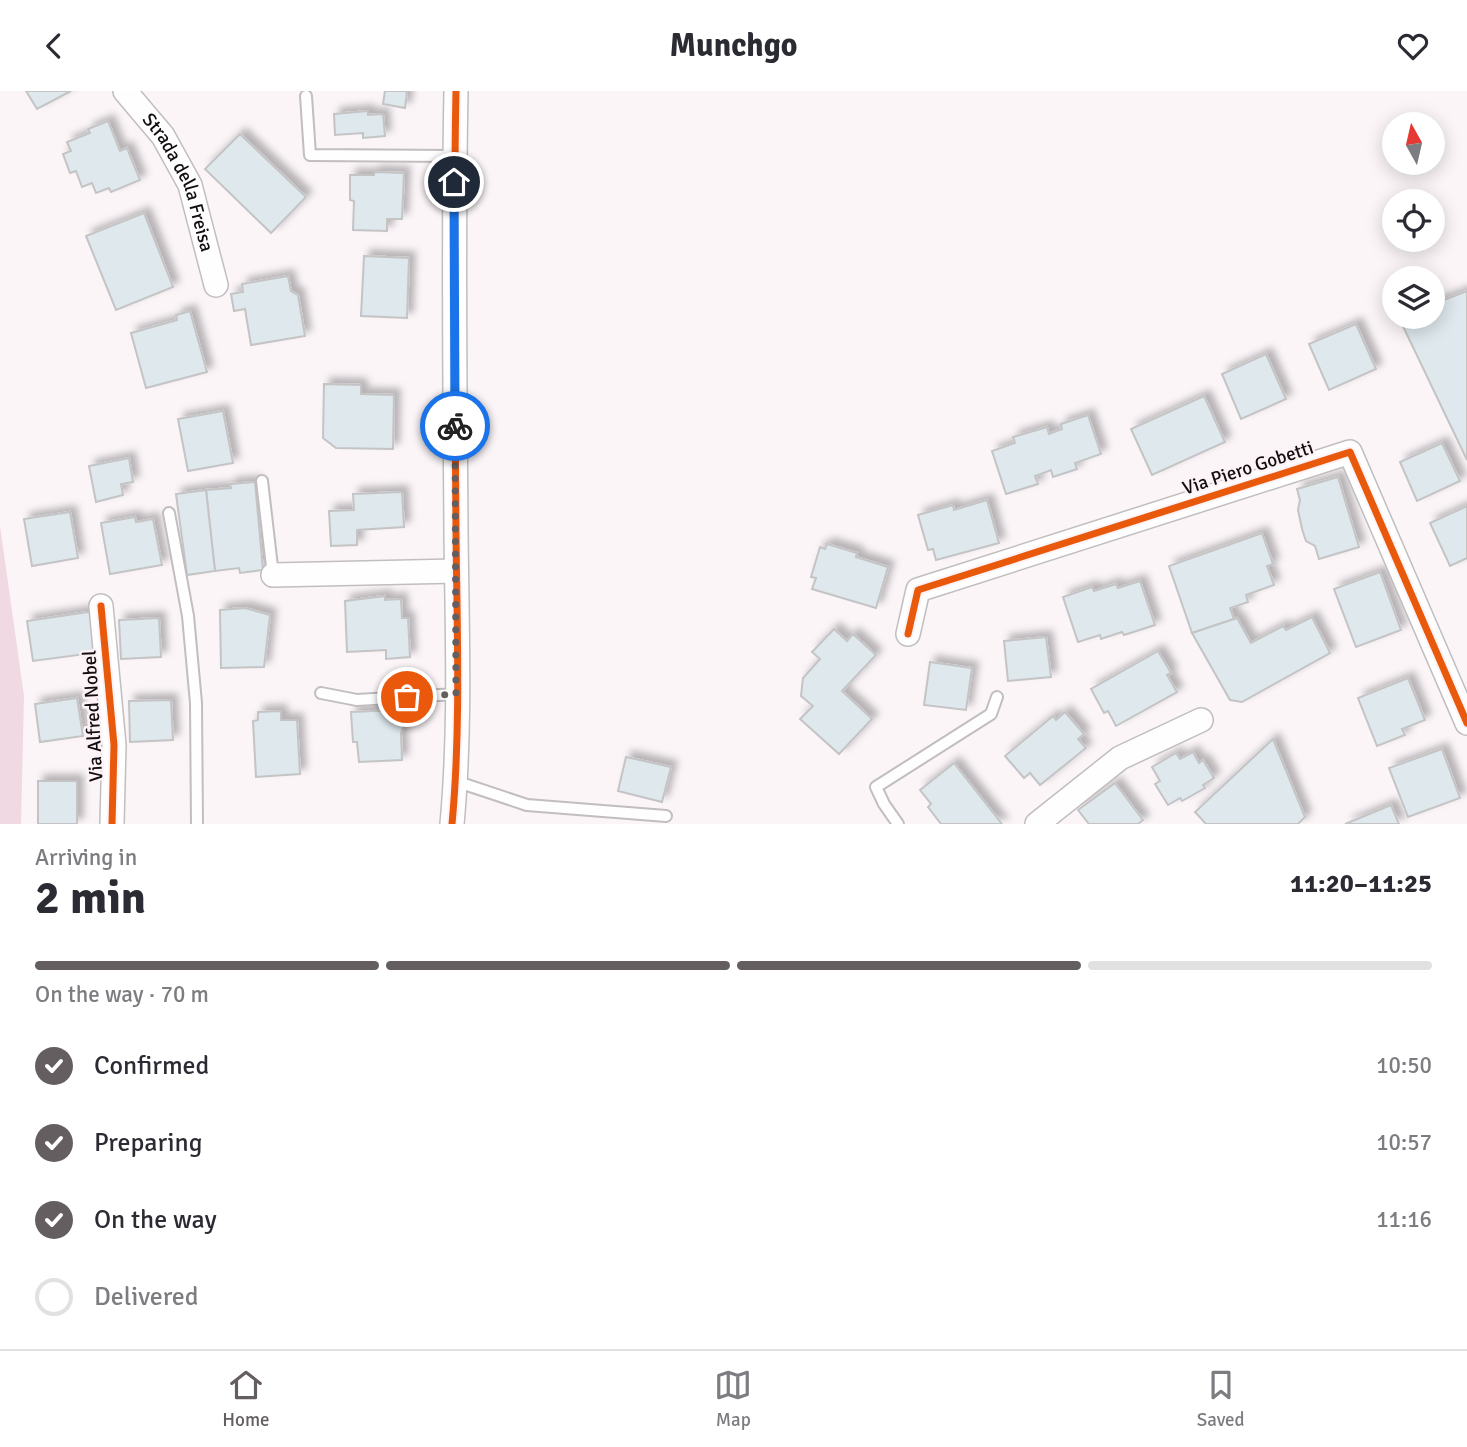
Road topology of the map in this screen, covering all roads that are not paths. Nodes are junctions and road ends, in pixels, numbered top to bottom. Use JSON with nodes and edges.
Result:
{"nodes":[{"id":1,"x":125,"y":91,"type":"edge"},
{"id":2,"x":456,"y":91,"type":"edge"},
{"id":3,"x":306,"y":96,"type":"dead end"},
{"id":4,"x":454,"y":156,"type":"junction"},
{"id":5,"x":216,"y":285,"type":"dead end"},
{"id":6,"x":262,"y":481,"type":"dead end"},
{"id":7,"x":169,"y":513,"type":"dead end"},
{"id":8,"x":456,"y":571,"type":"junction"},
{"id":9,"x":273,"y":575,"type":"joint"},
{"id":10,"x":102,"y":606,"type":"dead end"},
{"id":11,"x":908,"y":634,"type":"dead end"},
{"id":12,"x":321,"y":693,"type":"dead end"},
{"id":13,"x":456,"y":694,"type":"junction"},
{"id":14,"x":997,"y":697,"type":"dead end"},
{"id":15,"x":1201,"y":720,"type":"dead end"},
{"id":16,"x":1467,"y":723,"type":"edge"},
{"id":17,"x":455,"y":781,"type":"junction"},
{"id":18,"x":666,"y":816,"type":"dead end"},
{"id":19,"x":112,"y":824,"type":"edge"},
{"id":20,"x":197,"y":824,"type":"edge"},
{"id":21,"x":452,"y":824,"type":"edge"},
{"id":22,"x":898,"y":824,"type":"edge"},
{"id":23,"x":1037,"y":824,"type":"edge"}],
"edges":[{"from":1,"to":5,"type":"street","name":"Strada della Freisa"},
{"from":2,"to":4,"type":"street"},
{"from":3,"to":4,"type":"lane"},
{"from":4,"to":8,"type":"street"},
{"from":6,"to":9,"type":"lane"},
{"from":7,"to":20,"type":"lane"},
{"from":8,"to":9,"type":"street"},
{"from":8,"to":13,"type":"street"},
{"from":10,"to":19,"type":"street","name":"Via Alfred Nobel"},
{"from":11,"to":16,"type":"street","name":"Via Piero Gobetti"},
{"from":12,"to":13,"type":"lane"},
{"from":13,"to":17,"type":"street"},
{"from":14,"to":22,"type":"lane"},
{"from":15,"to":23,"type":"street"},
{"from":17,"to":18,"type":"lane"},
{"from":17,"to":21,"type":"street"}]}
